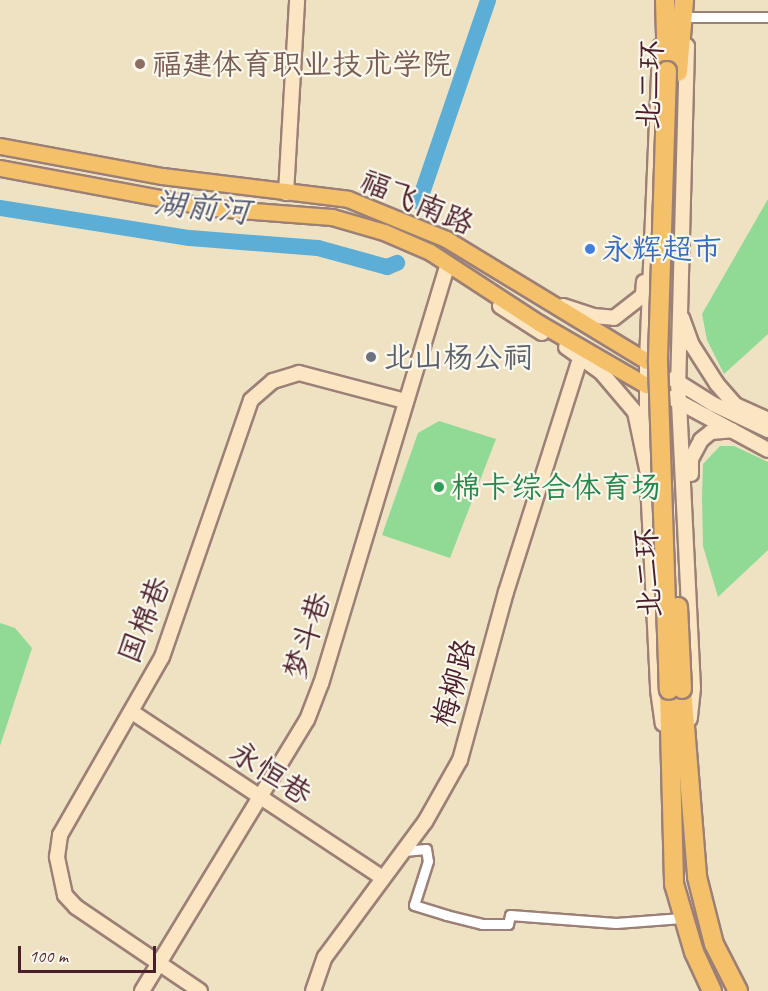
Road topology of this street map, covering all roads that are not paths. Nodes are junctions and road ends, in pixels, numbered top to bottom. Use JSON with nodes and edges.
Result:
{"nodes":[{"id":1,"x":297,"y":0,"type":"edge"},
{"id":2,"x":684,"y":6,"type":"edge"},
{"id":3,"x":665,"y":7,"type":"edge"},
{"id":4,"x":768,"y":17,"type":"edge"},
{"id":5,"x":673,"y":72,"type":"junction"},
{"id":6,"x":0,"y":146,"type":"edge"},
{"id":7,"x":0,"y":168,"type":"edge"},
{"id":8,"x":286,"y":193,"type":"junction"},
{"id":9,"x":654,"y":208,"type":"junction"},
{"id":10,"x":651,"y":262,"type":"junction"},
{"id":11,"x":682,"y":263,"type":"junction"},
{"id":12,"x":448,"y":264,"type":"junction"},
{"id":13,"x":556,"y":303,"type":"junction"},
{"id":14,"x":680,"y":313,"type":"junction"},
{"id":15,"x":581,"y":356,"type":"junction"},
{"id":16,"x":647,"y":362,"type":"junction"},
{"id":17,"x":678,"y":382,"type":"junction"},
{"id":18,"x":646,"y":385,"type":"joint"},
{"id":19,"x":405,"y":401,"type":"junction"},
{"id":20,"x":678,"y":401,"type":"junction"},
{"id":21,"x":768,"y":420,"type":"edge"},
{"id":22,"x":732,"y":430,"type":"junction"},
{"id":23,"x":768,"y":430,"type":"edge"},
{"id":24,"x":768,"y":450,"type":"edge"},
{"id":25,"x":647,"y":469,"type":"junction"},
{"id":26,"x":684,"y":519,"type":"junction"},
{"id":27,"x":650,"y":521,"type":"junction"},
{"id":28,"x":688,"y":588,"type":"junction"},
{"id":29,"x":675,"y":689,"type":"junction"},
{"id":30,"x":132,"y":712,"type":"junction"},
{"id":31,"x":687,"y":742,"type":"junction"},
{"id":32,"x":668,"y":749,"type":"junction"},
{"id":33,"x":260,"y":799,"type":"junction"},
{"id":34,"x":403,"y":851,"type":"junction"},
{"id":35,"x":381,"y":878,"type":"junction"},
{"id":36,"x":682,"y":918,"type":"junction"},
{"id":37,"x":158,"y":964,"type":"junction"},
{"id":38,"x":142,"y":991,"type":"edge"},
{"id":39,"x":200,"y":991,"type":"edge"},
{"id":40,"x":313,"y":991,"type":"edge"},
{"id":41,"x":712,"y":991,"type":"edge"},
{"id":42,"x":738,"y":991,"type":"edge"}],
"edges":[{"from":1,"to":8,"type":"street"},
{"from":2,"to":4,"type":"street"},
{"from":2,"to":5,"type":"highway","name":"北二环"},
{"from":2,"to":11,"type":"street"},
{"from":3,"to":5,"type":"highway","name":"北二环"},
{"from":3,"to":9,"type":"street"},
{"from":5,"to":29,"type":"highway","name":"北二环","bridge":true},
{"from":6,"to":8,"type":"main road","name":"福飞南路"},
{"from":7,"to":12,"type":"main road","name":"福飞南路"},
{"from":8,"to":13,"type":"main road","name":"福飞南路"},
{"from":9,"to":10,"type":"street"},
{"from":9,"to":13,"type":"street"},
{"from":10,"to":11,"type":"street"},
{"from":10,"to":16,"type":"street"},
{"from":11,"to":14,"type":"street"},
{"from":12,"to":15,"type":"street"},
{"from":12,"to":18,"type":"main road","name":"福飞南路"},
{"from":12,"to":19,"type":"street","name":"梦斗巷"},
{"from":13,"to":16,"type":"main road","name":"福飞南路"},
{"from":14,"to":17,"type":"street"},
{"from":14,"to":21,"type":"street"},
{"from":15,"to":25,"type":"street"},
{"from":15,"to":34,"type":"street","name":"梅柳路"},
{"from":16,"to":17,"type":"street","name":"福飞南路"},
{"from":16,"to":25,"type":"street"},
{"from":17,"to":20,"type":"street"},
{"from":17,"to":23,"type":"street","name":"福飞南路"},
{"from":18,"to":20,"type":"street","name":"福飞南路"},
{"from":19,"to":30,"type":"street","name":"国棉巷"},
{"from":19,"to":33,"type":"street","name":"梦斗巷"},
{"from":20,"to":22,"type":"street","name":"福飞南路"},
{"from":20,"to":26,"type":"street"},
{"from":22,"to":24,"type":"street","name":"福飞南路"},
{"from":22,"to":28,"type":"street"},
{"from":25,"to":27,"type":"street"},
{"from":26,"to":27,"type":"street"},
{"from":26,"to":28,"type":"street"},
{"from":27,"to":32,"type":"street"},
{"from":28,"to":31,"type":"street"},
{"from":29,"to":31,"type":"highway","name":"北二环"},
{"from":29,"to":32,"type":"highway","name":"北二环"},
{"from":30,"to":33,"type":"street","name":"永恒巷"},
{"from":30,"to":37,"type":"street","name":"国棉巷"},
{"from":31,"to":42,"type":"highway","name":"北二环"},
{"from":32,"to":36,"type":"highway","name":"北二环"},
{"from":33,"to":35,"type":"street","name":"永恒巷"},
{"from":33,"to":37,"type":"street","name":"梦斗巷"},
{"from":34,"to":35,"type":"street","name":"梅柳路"},
{"from":34,"to":36,"type":"street"},
{"from":35,"to":40,"type":"street","name":"梅柳路"},
{"from":36,"to":41,"type":"highway","name":"北二环"},
{"from":37,"to":38,"type":"street","name":"梦斗巷"},
{"from":37,"to":39,"type":"street"}]}
